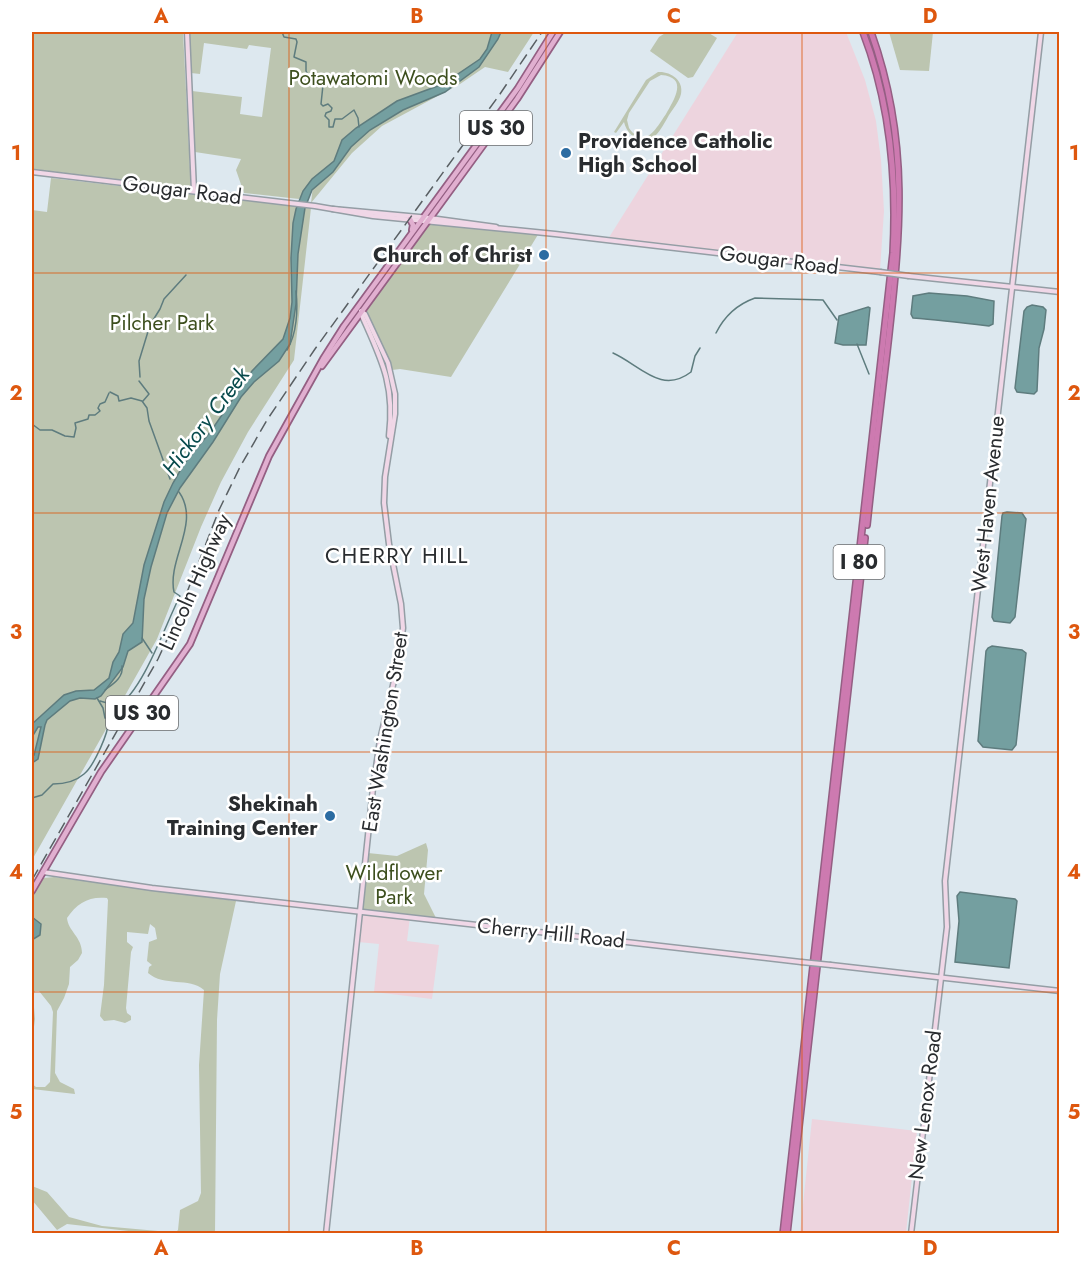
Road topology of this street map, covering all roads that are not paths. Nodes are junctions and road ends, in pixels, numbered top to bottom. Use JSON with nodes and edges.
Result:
{"nodes":[{"id":1,"x":187,"y":32,"type":"edge"},
{"id":2,"x":553,"y":32,"type":"edge"},
{"id":3,"x":560,"y":32,"type":"edge"},
{"id":4,"x":863,"y":32,"type":"edge"},
{"id":5,"x":871,"y":32,"type":"edge"},
{"id":6,"x":1041,"y":32,"type":"edge"},
{"id":7,"x":32,"y":172,"type":"edge"},
{"id":8,"x":194,"y":191,"type":"junction"},
{"id":9,"x":333,"y":209,"type":"junction"},
{"id":10,"x":410,"y":219,"type":"junction"},
{"id":11,"x":426,"y":219,"type":"junction"},
{"id":12,"x":411,"y":234,"type":"junction"},
{"id":13,"x":1013,"y":287,"type":"junction"},
{"id":14,"x":1059,"y":292,"type":"edge"},
{"id":15,"x":360,"y":310,"type":"junction"},
{"id":16,"x":43,"y":872,"type":"junction"},
{"id":17,"x":32,"y":891,"type":"edge"},
{"id":18,"x":361,"y":910,"type":"junction"},
{"id":19,"x":941,"y":976,"type":"junction"},
{"id":20,"x":1059,"y":991,"type":"edge"},
{"id":21,"x":326,"y":1233,"type":"edge"},
{"id":22,"x":785,"y":1233,"type":"edge"},
{"id":23,"x":911,"y":1233,"type":"edge"}],
"edges":[{"from":1,"to":8,"type":"street"},
{"from":2,"to":11,"type":"main road","number":"US 30"},
{"from":3,"to":11,"type":"main road","number":"US 30"},
{"from":4,"to":22,"type":"highway","number":"I 80"},
{"from":5,"to":22,"type":"highway","number":"I 80"},
{"from":6,"to":13,"type":"street","name":"West Haven Avenue"},
{"from":7,"to":8,"type":"street","name":"Gougar Road"},
{"from":8,"to":9,"type":"street","name":"Gougar Road"},
{"from":9,"to":10,"type":"street","name":"Gougar Road"},
{"from":9,"to":11,"type":"street","name":"Gougar Road"},
{"from":10,"to":11,"type":"street","name":"Gougar Road"},
{"from":10,"to":12,"type":"main road"},
{"from":11,"to":12,"type":"main road","name":"Lincoln Highway","number":"US 30"},
{"from":11,"to":13,"type":"street","name":"Gougar Road","bridge":true},
{"from":11,"to":15,"type":"main road","name":"Lincoln Highway","number":"US 30"},
{"from":12,"to":15,"type":"main road","name":"Lincoln Highway","number":"US 30"},
{"from":13,"to":14,"type":"street","name":"Gougar Road"},
{"from":13,"to":19,"type":"street","name":"West Haven Avenue"},
{"from":15,"to":16,"type":"main road","name":"Lincoln Highway","number":"US 30"},
{"from":15,"to":18,"type":"street","name":"East Washington Street"},
{"from":16,"to":17,"type":"main road","name":"Lincoln Highway","number":"US 30"},
{"from":16,"to":18,"type":"street","name":"Cherry Hill Road"},
{"from":18,"to":19,"type":"street","name":"Cherry Hill Road","bridge":true},
{"from":18,"to":21,"type":"street","name":"East Washington Street"},
{"from":19,"to":20,"type":"street","name":"Cherry Hill Road"},
{"from":19,"to":23,"type":"street","name":"New Lenox Road"}]}
